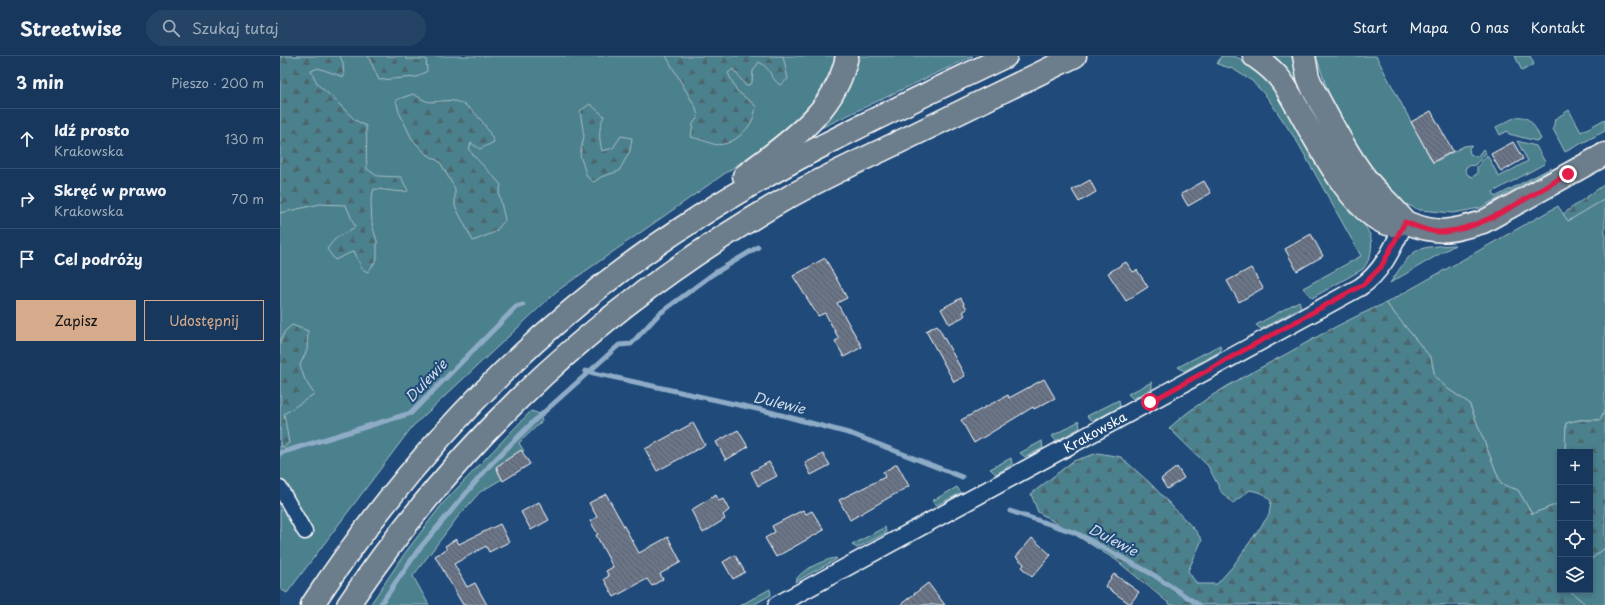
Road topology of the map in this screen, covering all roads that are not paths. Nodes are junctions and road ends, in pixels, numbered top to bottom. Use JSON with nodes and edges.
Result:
{"nodes":[{"id":1,"x":847,"y":56,"type":"edge"},
{"id":2,"x":1006,"y":56,"type":"edge"},
{"id":3,"x":1075,"y":56,"type":"edge"},
{"id":4,"x":1254,"y":56,"type":"edge"},
{"id":5,"x":1304,"y":56,"type":"edge"},
{"id":6,"x":1605,"y":154,"type":"edge"},
{"id":7,"x":695,"y":219,"type":"junction"},
{"id":8,"x":1405,"y":222,"type":"junction"},
{"id":9,"x":280,"y":488,"type":"edge"},
{"id":10,"x":305,"y":532,"type":"dead end"},
{"id":11,"x":312,"y":605,"type":"edge"},
{"id":12,"x":348,"y":605,"type":"edge"},
{"id":13,"x":777,"y":605,"type":"edge"}],
"edges":[{"from":1,"to":7,"type":"main road"},
{"from":2,"to":7,"type":"main road"},
{"from":3,"to":12,"type":"main road"},
{"from":4,"to":8,"type":"main road"},
{"from":5,"to":8,"type":"main road"},
{"from":6,"to":8,"type":"main road"},
{"from":7,"to":11,"type":"main road"},
{"from":8,"to":13,"type":"street","name":"Krakowska"},
{"from":9,"to":10,"type":"street"}]}
